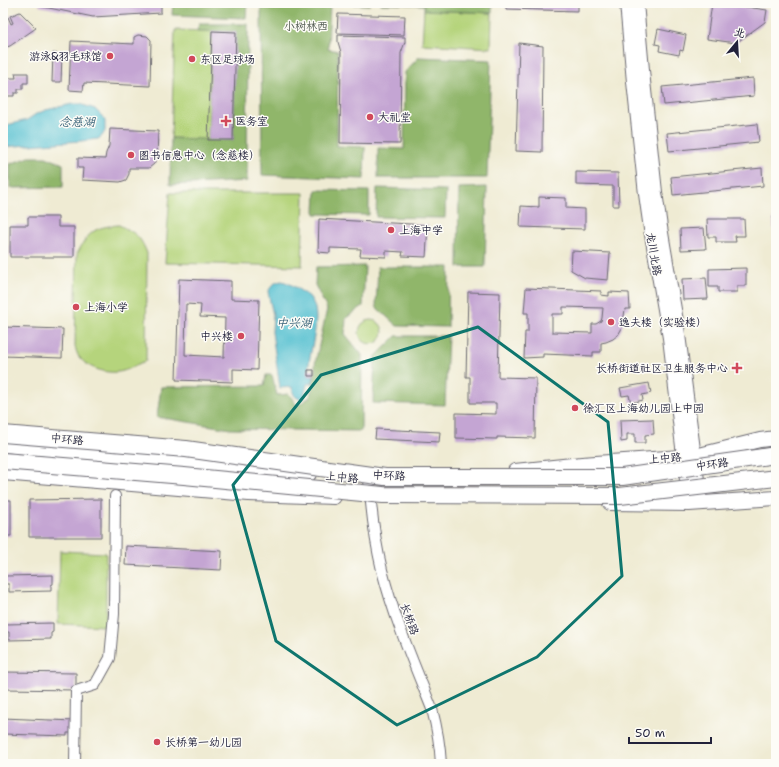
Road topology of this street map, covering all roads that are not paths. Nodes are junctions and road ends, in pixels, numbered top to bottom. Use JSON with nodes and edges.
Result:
{"nodes":[{"id":1,"x":626,"y":3,"type":"edge"},
{"id":2,"x":637,"y":3,"type":"edge"},
{"id":3,"x":3,"y":434,"type":"edge"},
{"id":4,"x":776,"y":438,"type":"edge"},
{"id":5,"x":3,"y":445,"type":"edge"},
{"id":6,"x":776,"y":455,"type":"edge"},
{"id":7,"x":690,"y":457,"type":"junction"},
{"id":8,"x":3,"y":461,"type":"edge"},
{"id":9,"x":3,"y":473,"type":"edge"},
{"id":10,"x":776,"y":478,"type":"edge"},
{"id":11,"x":369,"y":479,"type":"junction"},
{"id":12,"x":115,"y":496,"type":"dead end"},
{"id":13,"x":776,"y":498,"type":"edge"},
{"id":14,"x":370,"y":499,"type":"junction"},
{"id":15,"x":695,"y":504,"type":"junction"},
{"id":16,"x":75,"y":764,"type":"edge"},
{"id":17,"x":441,"y":764,"type":"edge"}],
"edges":[{"from":1,"to":7,"type":"street","name":"龙川北路"},
{"from":2,"to":7,"type":"street","name":"龙川北路"},
{"from":3,"to":6,"type":"highway","name":"中环路","bridge":true},
{"from":4,"to":7,"type":"main road","name":"上中路"},
{"from":5,"to":11,"type":"main road","name":"上中路"},
{"from":7,"to":11,"type":"main road","name":"上中路"},
{"from":7,"to":15,"type":"street","name":"龙川北路"},
{"from":8,"to":10,"type":"highway","name":"中环路","bridge":true},
{"from":9,"to":14,"type":"main road","name":"上中路"},
{"from":11,"to":14,"type":"street","name":"长桥路"},
{"from":12,"to":16,"type":"street"},
{"from":13,"to":15,"type":"main road","name":"上中路"},
{"from":14,"to":15,"type":"main road","name":"上中路"},
{"from":14,"to":17,"type":"street","name":"长桥路"}]}
